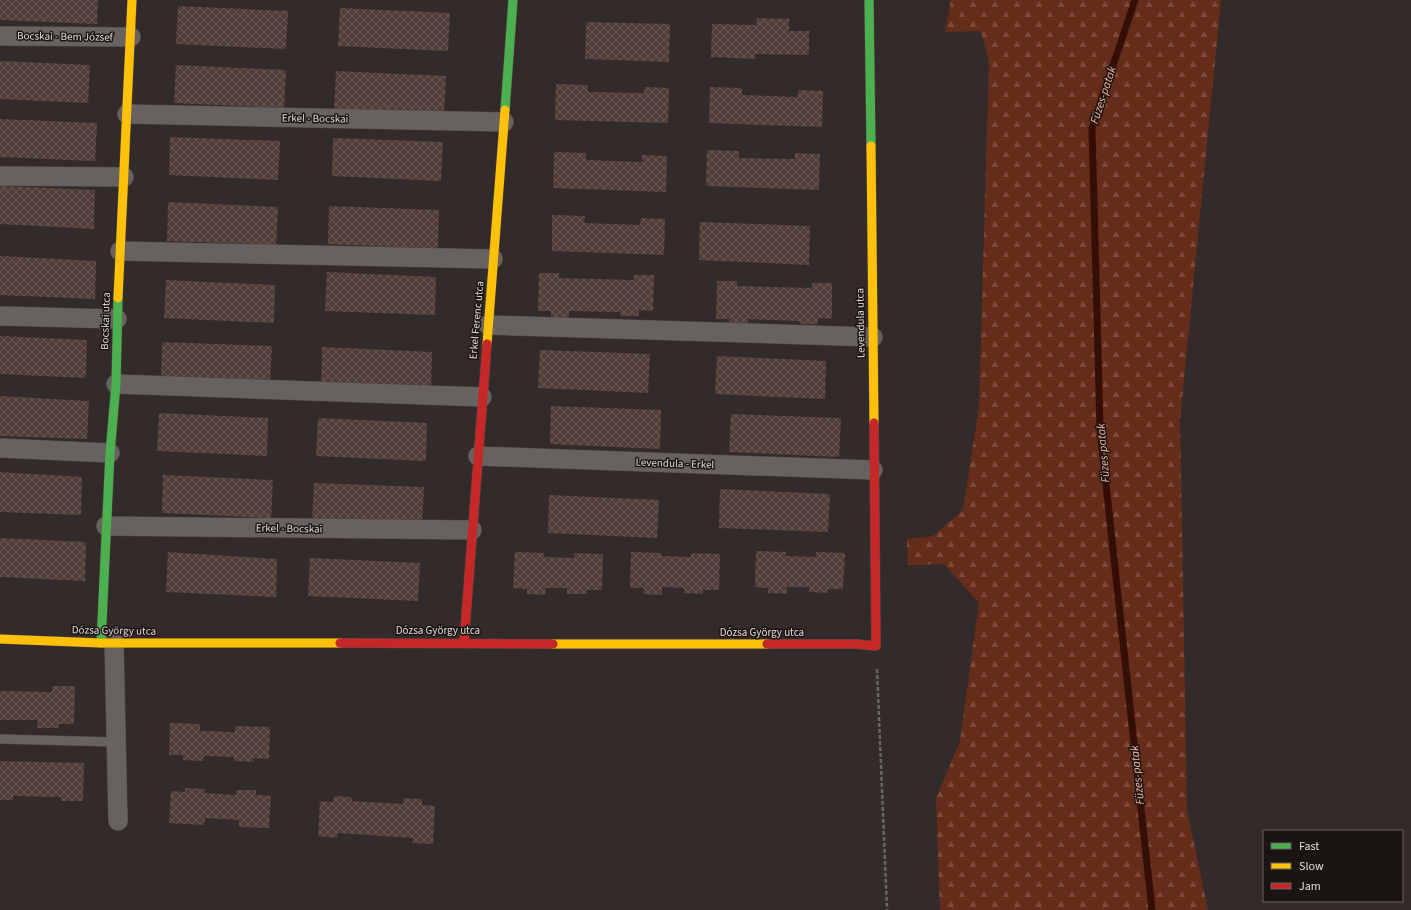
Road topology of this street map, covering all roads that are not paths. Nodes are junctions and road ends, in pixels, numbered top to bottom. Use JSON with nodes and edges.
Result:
{"nodes":[{"id":1,"x":132,"y":0,"type":"edge"},
{"id":2,"x":513,"y":0,"type":"edge"},
{"id":3,"x":869,"y":0,"type":"edge"},
{"id":4,"x":0,"y":36,"type":"edge"},
{"id":5,"x":131,"y":37,"type":"junction"},
{"id":6,"x":127,"y":114,"type":"junction"},
{"id":7,"x":504,"y":122,"type":"junction"},
{"id":8,"x":0,"y":176,"type":"edge"},
{"id":9,"x":124,"y":177,"type":"junction"},
{"id":10,"x":120,"y":251,"type":"junction"},
{"id":11,"x":493,"y":259,"type":"junction"},
{"id":12,"x":0,"y":316,"type":"edge"},
{"id":13,"x":117,"y":320,"type":"junction"},
{"id":14,"x":488,"y":325,"type":"junction"},
{"id":15,"x":873,"y":336,"type":"junction"},
{"id":16,"x":116,"y":384,"type":"junction"},
{"id":17,"x":482,"y":397,"type":"junction"},
{"id":18,"x":0,"y":448,"type":"edge"},
{"id":19,"x":110,"y":453,"type":"junction"},
{"id":20,"x":478,"y":456,"type":"junction"},
{"id":21,"x":873,"y":470,"type":"junction"},
{"id":22,"x":106,"y":526,"type":"junction"},
{"id":23,"x":472,"y":530,"type":"junction"},
{"id":24,"x":0,"y":639,"type":"edge"},
{"id":25,"x":464,"y":642,"type":"junction"},
{"id":26,"x":107,"y":643,"type":"junction"},
{"id":27,"x":876,"y":646,"type":"joint"},
{"id":28,"x":0,"y":739,"type":"edge"},
{"id":29,"x":116,"y":742,"type":"junction"},
{"id":30,"x":118,"y":821,"type":"dead end"}],
"edges":[{"from":1,"to":5,"type":"street","name":"Bocskai utca"},
{"from":2,"to":7,"type":"street","name":"Erkel Ferenc utca"},
{"from":3,"to":15,"type":"street","name":"Levendula utca"},
{"from":4,"to":5,"type":"street","name":"Bocskai - Bem József"},
{"from":5,"to":6,"type":"street","name":"Bocskai utca"},
{"from":6,"to":7,"type":"street","name":"Erkel - Bocskai"},
{"from":6,"to":9,"type":"street","name":"Bocskai utca"},
{"from":7,"to":11,"type":"street","name":"Erkel Ferenc utca"},
{"from":8,"to":9,"type":"street"},
{"from":9,"to":10,"type":"street","name":"Bocskai utca"},
{"from":10,"to":11,"type":"street"},
{"from":10,"to":13,"type":"street","name":"Bocskai utca"},
{"from":11,"to":14,"type":"street","name":"Erkel Ferenc utca"},
{"from":12,"to":13,"type":"street"},
{"from":13,"to":16,"type":"street","name":"Bocskai utca"},
{"from":14,"to":15,"type":"street"},
{"from":14,"to":17,"type":"street","name":"Erkel Ferenc utca"},
{"from":15,"to":21,"type":"street","name":"Levendula utca"},
{"from":16,"to":17,"type":"street"},
{"from":16,"to":19,"type":"street","name":"Bocskai utca"},
{"from":17,"to":20,"type":"street","name":"Erkel Ferenc utca"},
{"from":18,"to":19,"type":"street"},
{"from":19,"to":22,"type":"street","name":"Bocskai utca"},
{"from":20,"to":21,"type":"street","name":"Levendula - Erkel"},
{"from":20,"to":23,"type":"street","name":"Erkel Ferenc utca"},
{"from":21,"to":27,"type":"street","name":"Levendula utca"},
{"from":22,"to":23,"type":"street","name":"Erkel - Bocskai"},
{"from":22,"to":26,"type":"street","name":"Bocskai utca"},
{"from":23,"to":25,"type":"street","name":"Erkel Ferenc utca"},
{"from":24,"to":26,"type":"street","name":"Dózsa György utca"},
{"from":25,"to":26,"type":"street","name":"Dózsa György utca"},
{"from":25,"to":27,"type":"street","name":"Dózsa György utca"},
{"from":26,"to":29,"type":"street"},
{"from":28,"to":29,"type":"lane"},
{"from":29,"to":30,"type":"street"}]}
